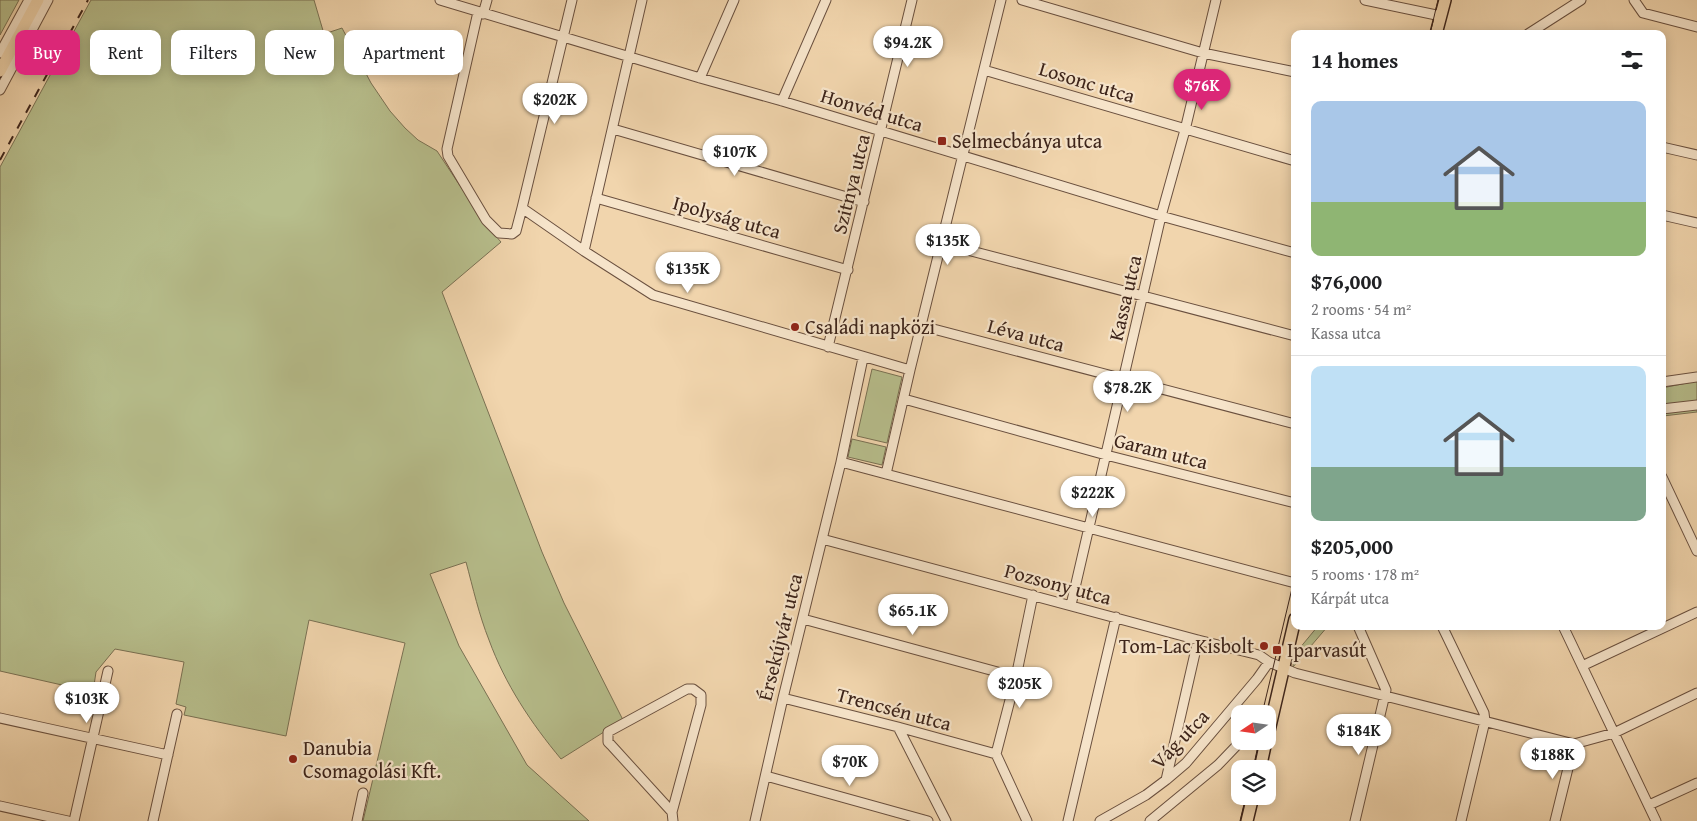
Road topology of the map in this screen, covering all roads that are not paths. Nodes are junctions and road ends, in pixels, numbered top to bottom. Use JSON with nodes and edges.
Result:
{"nodes":[{"id":1,"x":29,"y":0,"type":"edge"},
{"id":2,"x":38,"y":0,"type":"edge"},
{"id":3,"x":48,"y":0,"type":"edge"},
{"id":4,"x":440,"y":0,"type":"edge"},
{"id":5,"x":487,"y":0,"type":"edge"},
{"id":6,"x":572,"y":0,"type":"edge"},
{"id":7,"x":642,"y":0,"type":"edge"},
{"id":8,"x":734,"y":0,"type":"edge"},
{"id":9,"x":826,"y":0,"type":"edge"},
{"id":10,"x":912,"y":0,"type":"edge"},
{"id":11,"x":1001,"y":0,"type":"edge"},
{"id":12,"x":1022,"y":0,"type":"edge"},
{"id":13,"x":1216,"y":0,"type":"edge"},
{"id":14,"x":1365,"y":0,"type":"edge"},
{"id":15,"x":1445,"y":0,"type":"edge"},
{"id":16,"x":1580,"y":0,"type":"edge"},
{"id":17,"x":1634,"y":0,"type":"edge"},
{"id":18,"x":481,"y":13,"type":"junction"},
{"id":19,"x":1441,"y":16,"type":"junction"},
{"id":20,"x":1697,"y":27,"type":"edge"},
{"id":21,"x":1437,"y":30,"type":"edge"},
{"id":22,"x":1534,"y":30,"type":"edge"},
{"id":23,"x":564,"y":37,"type":"junction"},
{"id":24,"x":0,"y":53,"type":"edge"},
{"id":25,"x":1204,"y":53,"type":"junction"},
{"id":26,"x":629,"y":56,"type":"junction"},
{"id":27,"x":984,"y":70,"type":"junction"},
{"id":28,"x":0,"y":71,"type":"edge"},
{"id":29,"x":1291,"y":71,"type":"edge"},
{"id":30,"x":700,"y":78,"type":"junction"},
{"id":31,"x":0,"y":90,"type":"edge"},
{"id":32,"x":782,"y":101,"type":"junction"},
{"id":33,"x":613,"y":129,"type":"junction"},
{"id":34,"x":1185,"y":130,"type":"junction"},
{"id":35,"x":881,"y":131,"type":"junction"},
{"id":36,"x":1666,"y":148,"type":"edge"},
{"id":37,"x":963,"y":156,"type":"junction"},
{"id":38,"x":1697,"y":156,"type":"edge"},
{"id":39,"x":1291,"y":160,"type":"edge"},
{"id":40,"x":596,"y":198,"type":"junction"},
{"id":41,"x":864,"y":202,"type":"junction"},
{"id":42,"x":522,"y":208,"type":"junction"},
{"id":43,"x":1162,"y":216,"type":"junction"},
{"id":44,"x":1666,"y":216,"type":"edge"},
{"id":45,"x":1697,"y":224,"type":"edge"},
{"id":46,"x":941,"y":243,"type":"junction"},
{"id":47,"x":584,"y":251,"type":"junction"},
{"id":48,"x":1291,"y":252,"type":"edge"},
{"id":49,"x":848,"y":270,"type":"junction"},
{"id":50,"x":1144,"y":297,"type":"junction"},
{"id":51,"x":922,"y":326,"type":"junction"},
{"id":52,"x":1291,"y":335,"type":"edge"},
{"id":53,"x":828,"y":347,"type":"junction"},
{"id":54,"x":863,"y":358,"type":"junction"},
{"id":55,"x":910,"y":370,"type":"junction"},
{"id":56,"x":1697,"y":377,"type":"edge"},
{"id":57,"x":1124,"y":379,"type":"junction"},
{"id":58,"x":1666,"y":381,"type":"edge"},
{"id":59,"x":904,"y":399,"type":"junction"},
{"id":60,"x":1697,"y":405,"type":"edge"},
{"id":61,"x":1666,"y":409,"type":"edge"},
{"id":62,"x":1291,"y":423,"type":"edge"},
{"id":63,"x":1106,"y":455,"type":"junction"},
{"id":64,"x":841,"y":462,"type":"junction"},
{"id":65,"x":886,"y":474,"type":"junction"},
{"id":66,"x":1666,"y":485,"type":"edge"},
{"id":67,"x":1291,"y":502,"type":"edge"},
{"id":68,"x":1088,"y":529,"type":"junction"},
{"id":69,"x":822,"y":539,"type":"junction"},
{"id":70,"x":1697,"y":551,"type":"edge"},
{"id":71,"x":1291,"y":582,"type":"edge"},
{"id":72,"x":1034,"y":595,"type":"junction"},
{"id":73,"x":1071,"y":605,"type":"junction"},
{"id":74,"x":1697,"y":612,"type":"edge"},
{"id":75,"x":1116,"y":617,"type":"junction"},
{"id":76,"x":803,"y":619,"type":"junction"},
{"id":77,"x":1666,"y":624,"type":"edge"},
{"id":78,"x":1292,"y":630,"type":"edge"},
{"id":79,"x":1360,"y":630,"type":"edge"},
{"id":80,"x":1444,"y":630,"type":"edge"},
{"id":81,"x":1565,"y":630,"type":"edge"},
{"id":82,"x":1653,"y":630,"type":"edge"},
{"id":83,"x":1198,"y":640,"type":"junction"},
{"id":84,"x":1269,"y":662,"type":"junction"},
{"id":85,"x":1582,"y":666,"type":"junction"},
{"id":86,"x":1283,"y":668,"type":"junction"},
{"id":87,"x":108,"y":671,"type":"dead end"},
{"id":88,"x":1016,"y":677,"type":"junction"},
{"id":89,"x":1697,"y":693,"type":"edge"},
{"id":90,"x":1385,"y":697,"type":"junction"},
{"id":91,"x":783,"y":698,"type":"junction"},
{"id":92,"x":1275,"y":705,"type":"edge"},
{"id":93,"x":177,"y":714,"type":"dead end"},
{"id":94,"x":0,"y":718,"type":"edge"},
{"id":95,"x":1485,"y":721,"type":"junction"},
{"id":96,"x":898,"y":727,"type":"junction"},
{"id":97,"x":1614,"y":732,"type":"junction"},
{"id":98,"x":93,"y":738,"type":"junction"},
{"id":99,"x":1574,"y":744,"type":"junction"},
{"id":100,"x":1233,"y":750,"type":"edge"},
{"id":101,"x":996,"y":754,"type":"junction"},
{"id":102,"x":168,"y":755,"type":"junction"},
{"id":103,"x":766,"y":776,"type":"junction"},
{"id":104,"x":1166,"y":780,"type":"junction"},
{"id":105,"x":1697,"y":783,"type":"edge"},
{"id":106,"x":363,"y":793,"type":"dead end"},
{"id":107,"x":1251,"y":805,"type":"edge"},
{"id":108,"x":1649,"y":805,"type":"junction"},
{"id":109,"x":0,"y":806,"type":"edge"},
{"id":110,"x":672,"y":817,"type":"edge"},
{"id":111,"x":1153,"y":820,"type":"edge"},
{"id":112,"x":1652,"y":820,"type":"edge"},
{"id":113,"x":68,"y":821,"type":"edge"},
{"id":114,"x":74,"y":821,"type":"edge"},
{"id":115,"x":153,"y":821,"type":"edge"},
{"id":116,"x":356,"y":821,"type":"edge"},
{"id":117,"x":755,"y":821,"type":"edge"},
{"id":118,"x":928,"y":821,"type":"edge"},
{"id":119,"x":946,"y":821,"type":"edge"},
{"id":120,"x":1027,"y":821,"type":"edge"},
{"id":121,"x":1068,"y":821,"type":"edge"},
{"id":122,"x":1100,"y":821,"type":"edge"},
{"id":123,"x":1247,"y":821,"type":"edge"},
{"id":124,"x":1355,"y":821,"type":"edge"},
{"id":125,"x":1461,"y":821,"type":"edge"},
{"id":126,"x":1555,"y":821,"type":"edge"}],
"edges":[{"from":1,"to":24,"type":"street"},
{"from":2,"to":28,"type":"main road"},
{"from":3,"to":31,"type":"street"},
{"from":4,"to":18,"type":"street","name":"Honvéd utca"},
{"from":5,"to":18,"type":"street"},
{"from":6,"to":23,"type":"street"},
{"from":7,"to":26,"type":"street"},
{"from":8,"to":30,"type":"street"},
{"from":9,"to":32,"type":"street"},
{"from":10,"to":35,"type":"street","name":"Szitnya utca"},
{"from":11,"to":27,"type":"street"},
{"from":12,"to":25,"type":"street"},
{"from":13,"to":25,"type":"street","name":"Kassa utca"},
{"from":14,"to":19,"type":"street"},
{"from":15,"to":19,"type":"main road"},
{"from":16,"to":22,"type":"street"},
{"from":17,"to":20,"type":"street"},
{"from":18,"to":23,"type":"street","name":"Honvéd utca"},
{"from":18,"to":42,"type":"street"},
{"from":19,"to":21,"type":"main road"},
{"from":23,"to":26,"type":"street","name":"Honvéd utca"},
{"from":23,"to":42,"type":"street"},
{"from":25,"to":29,"type":"street"},
{"from":25,"to":34,"type":"street","name":"Kassa utca"},
{"from":26,"to":30,"type":"street","name":"Honvéd utca"},
{"from":26,"to":33,"type":"street"},
{"from":27,"to":34,"type":"street","name":"Losonc utca"},
{"from":27,"to":37,"type":"street"},
{"from":30,"to":32,"type":"street","name":"Honvéd utca"},
{"from":32,"to":35,"type":"street","name":"Honvéd utca"},
{"from":33,"to":40,"type":"street"},
{"from":33,"to":41,"type":"street"},
{"from":34,"to":39,"type":"street","name":"Losonc utca"},
{"from":34,"to":43,"type":"street","name":"Kassa utca"},
{"from":35,"to":37,"type":"street","name":"Honvéd utca"},
{"from":35,"to":41,"type":"street","name":"Szitnya utca"},
{"from":36,"to":38,"type":"street"},
{"from":37,"to":43,"type":"street","name":"Honvéd utca"},
{"from":37,"to":46,"type":"street"},
{"from":40,"to":47,"type":"street"},
{"from":40,"to":49,"type":"street","name":"Ipolyság utca"},
{"from":41,"to":49,"type":"street","name":"Szitnya utca"},
{"from":42,"to":47,"type":"street"},
{"from":43,"to":48,"type":"street","name":"Honvéd utca"},
{"from":43,"to":50,"type":"street","name":"Kassa utca"},
{"from":44,"to":45,"type":"street"},
{"from":46,"to":50,"type":"street"},
{"from":46,"to":51,"type":"street"},
{"from":47,"to":53,"type":"street"},
{"from":49,"to":53,"type":"street","name":"Szitnya utca"},
{"from":50,"to":52,"type":"street"},
{"from":50,"to":57,"type":"street","name":"Kassa utca"},
{"from":51,"to":55,"type":"street"},
{"from":51,"to":57,"type":"street","name":"Léva utca"},
{"from":53,"to":54,"type":"street"},
{"from":54,"to":55,"type":"street"},
{"from":54,"to":64,"type":"street","name":"Érsekújvár utca"},
{"from":55,"to":59,"type":"street"},
{"from":56,"to":58,"type":"street"},
{"from":57,"to":62,"type":"street","name":"Léva utca"},
{"from":57,"to":63,"type":"street","name":"Kassa utca"},
{"from":59,"to":63,"type":"street","name":"Garam utca"},
{"from":59,"to":65,"type":"street"},
{"from":60,"to":61,"type":"street"},
{"from":63,"to":67,"type":"street","name":"Garam utca"},
{"from":63,"to":68,"type":"street","name":"Kassa utca"},
{"from":64,"to":65,"type":"street"},
{"from":64,"to":69,"type":"street","name":"Érsekújvár utca"},
{"from":65,"to":68,"type":"street"},
{"from":66,"to":70,"type":"street"},
{"from":68,"to":71,"type":"street"},
{"from":68,"to":73,"type":"street","name":"Kassa utca"},
{"from":69,"to":72,"type":"street","name":"Pozsony utca"},
{"from":69,"to":76,"type":"street","name":"Érsekújvár utca"},
{"from":72,"to":73,"type":"street","name":"Pozsony utca"},
{"from":72,"to":88,"type":"street"},
{"from":73,"to":75,"type":"street","name":"Pozsony utca"},
{"from":74,"to":77,"type":"street"},
{"from":75,"to":83,"type":"street","name":"Pozsony utca"},
{"from":75,"to":121,"type":"street"},
{"from":76,"to":88,"type":"street"},
{"from":76,"to":91,"type":"street","name":"Érsekújvár utca"},
{"from":78,"to":86,"type":"main road"},
{"from":79,"to":90,"type":"street"},
{"from":80,"to":95,"type":"street"},
{"from":81,"to":85,"type":"street"},
{"from":82,"to":85,"type":"street"},
{"from":83,"to":84,"type":"street","name":"Pozsony utca"},
{"from":83,"to":104,"type":"street"},
{"from":84,"to":86,"type":"street","name":"Pozsony utca"},
{"from":84,"to":104,"type":"street","name":"Vág utca"},
{"from":85,"to":97,"type":"street"},
{"from":86,"to":90,"type":"street","name":"Pozsony utca"},
{"from":86,"to":92,"type":"main road"},
{"from":87,"to":98,"type":"street"},
{"from":88,"to":101,"type":"street"},
{"from":89,"to":97,"type":"street"},
{"from":90,"to":95,"type":"street","name":"Pozsony utca"},
{"from":90,"to":124,"type":"street"},
{"from":91,"to":96,"type":"street","name":"Trencsén utca"},
{"from":91,"to":103,"type":"street","name":"Érsekújvár utca"},
{"from":93,"to":102,"type":"street"},
{"from":94,"to":98,"type":"street"},
{"from":95,"to":99,"type":"street","name":"Pozsony utca"},
{"from":95,"to":125,"type":"street"},
{"from":96,"to":101,"type":"street","name":"Trencsén utca"},
{"from":96,"to":119,"type":"street"},
{"from":97,"to":99,"type":"street"},
{"from":97,"to":108,"type":"street"},
{"from":98,"to":102,"type":"street"},
{"from":98,"to":114,"type":"street"},
{"from":99,"to":126,"type":"street"},
{"from":100,"to":111,"type":"street","name":"Vág utca"},
{"from":101,"to":120,"type":"street"},
{"from":102,"to":115,"type":"street"},
{"from":103,"to":117,"type":"street","name":"Érsekújvár utca"},
{"from":103,"to":118,"type":"street"},
{"from":104,"to":122,"type":"street","name":"Vág utca"},
{"from":105,"to":108,"type":"street"},
{"from":106,"to":116,"type":"street"},
{"from":107,"to":123,"type":"main road"},
{"from":108,"to":112,"type":"street"},
{"from":109,"to":113,"type":"street"},
{"from":110,"to":110,"type":"street"}]}
